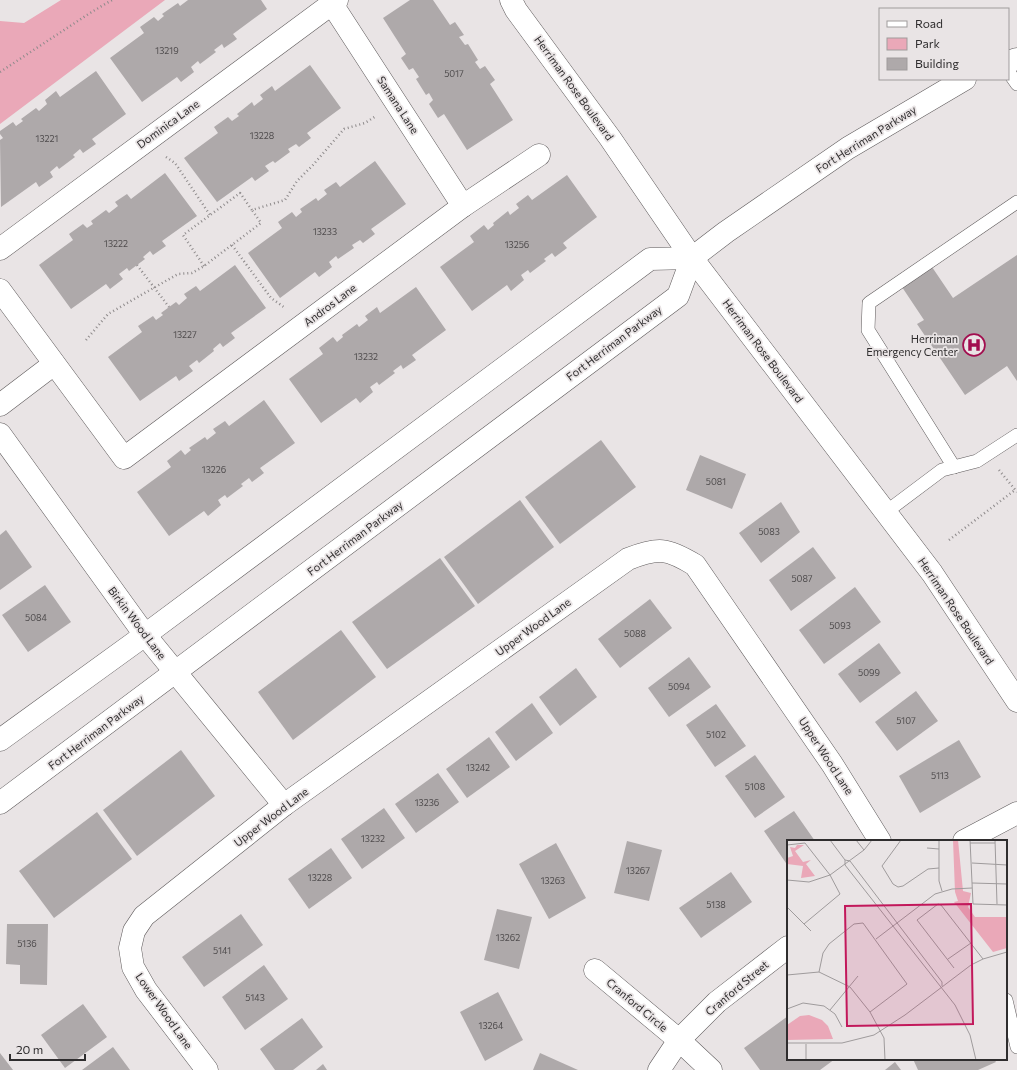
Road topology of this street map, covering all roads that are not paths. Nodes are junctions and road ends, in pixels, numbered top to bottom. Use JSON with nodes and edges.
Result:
{"nodes":[{"id":1,"x":511,"y":0,"type":"edge"},
{"id":2,"x":334,"y":2,"type":"edge"},
{"id":3,"x":1009,"y":72,"type":"edge"},
{"id":4,"x":963,"y":80,"type":"edge"},
{"id":5,"x":1017,"y":84,"type":"edge"},
{"id":6,"x":539,"y":155,"type":"dead end"},
{"id":7,"x":1017,"y":202,"type":"edge"},
{"id":8,"x":464,"y":206,"type":"junction"},
{"id":9,"x":0,"y":249,"type":"edge"},
{"id":10,"x":692,"y":258,"type":"junction"},
{"id":11,"x":0,"y":290,"type":"edge"},
{"id":12,"x":54,"y":364,"type":"junction"},
{"id":13,"x":0,"y":405,"type":"edge"},
{"id":14,"x":0,"y":434,"type":"edge"},
{"id":15,"x":1017,"y":435,"type":"edge"},
{"id":16,"x":954,"y":467,"type":"junction"},
{"id":17,"x":886,"y":512,"type":"junction"},
{"id":18,"x":145,"y":635,"type":"junction"},
{"id":19,"x":175,"y":673,"type":"junction"},
{"id":20,"x":1017,"y":701,"type":"edge"},
{"id":21,"x":0,"y":740,"type":"edge"},
{"id":22,"x":0,"y":804,"type":"edge"},
{"id":23,"x":284,"y":805,"type":"junction"},
{"id":24,"x":1017,"y":813,"type":"edge"},
{"id":25,"x":879,"y":840,"type":"edge"},
{"id":26,"x":966,"y":840,"type":"edge"},
{"id":27,"x":130,"y":948,"type":"joint"},
{"id":28,"x":787,"y":948,"type":"edge"},
{"id":29,"x":595,"y":970,"type":"dead end"},
{"id":30,"x":1007,"y":1004,"type":"edge"},
{"id":31,"x":679,"y":1040,"type":"junction"},
{"id":32,"x":1017,"y":1047,"type":"edge"},
{"id":33,"x":207,"y":1070,"type":"edge"},
{"id":34,"x":659,"y":1070,"type":"edge"},
{"id":35,"x":711,"y":1070,"type":"edge"}],
"edges":[{"from":1,"to":10,"type":"street","name":"Herriman Rose Boulevard"},
{"from":2,"to":8,"type":"street","name":"Samana Lane"},
{"from":2,"to":9,"type":"street","name":"Dominica Lane"},
{"from":3,"to":5,"type":"lane"},
{"from":4,"to":10,"type":"street","name":"Fort Herriman Parkway"},
{"from":6,"to":8,"type":"street","name":"Andros Lane"},
{"from":7,"to":16,"type":"lane"},
{"from":8,"to":12,"type":"street","name":"Andros Lane"},
{"from":10,"to":17,"type":"street","name":"Herriman Rose Boulevard"},
{"from":10,"to":18,"type":"street"},
{"from":10,"to":19,"type":"street","name":"Fort Herriman Parkway"},
{"from":11,"to":12,"type":"street"},
{"from":12,"to":13,"type":"street"},
{"from":14,"to":18,"type":"street","name":"Birkin Wood Lane"},
{"from":15,"to":16,"type":"lane"},
{"from":16,"to":17,"type":"lane"},
{"from":17,"to":20,"type":"street","name":"Herriman Rose Boulevard"},
{"from":18,"to":19,"type":"street","name":"Birkin Wood Lane"},
{"from":18,"to":21,"type":"street"},
{"from":19,"to":22,"type":"street","name":"Fort Herriman Parkway"},
{"from":19,"to":23,"type":"street","name":"Birkin Wood Lane"},
{"from":23,"to":25,"type":"street","name":"Upper Wood Lane"},
{"from":23,"to":27,"type":"street","name":"Upper Wood Lane"},
{"from":24,"to":26,"type":"street"},
{"from":27,"to":33,"type":"street","name":"Lower Wood Lane"},
{"from":28,"to":31,"type":"street","name":"Cranford Street"},
{"from":29,"to":31,"type":"street","name":"Cranford Circle"},
{"from":30,"to":32,"type":"lane"},
{"from":31,"to":34,"type":"street","name":"Cranford Street"},
{"from":31,"to":35,"type":"street","name":"Cranford Circle"}]}
